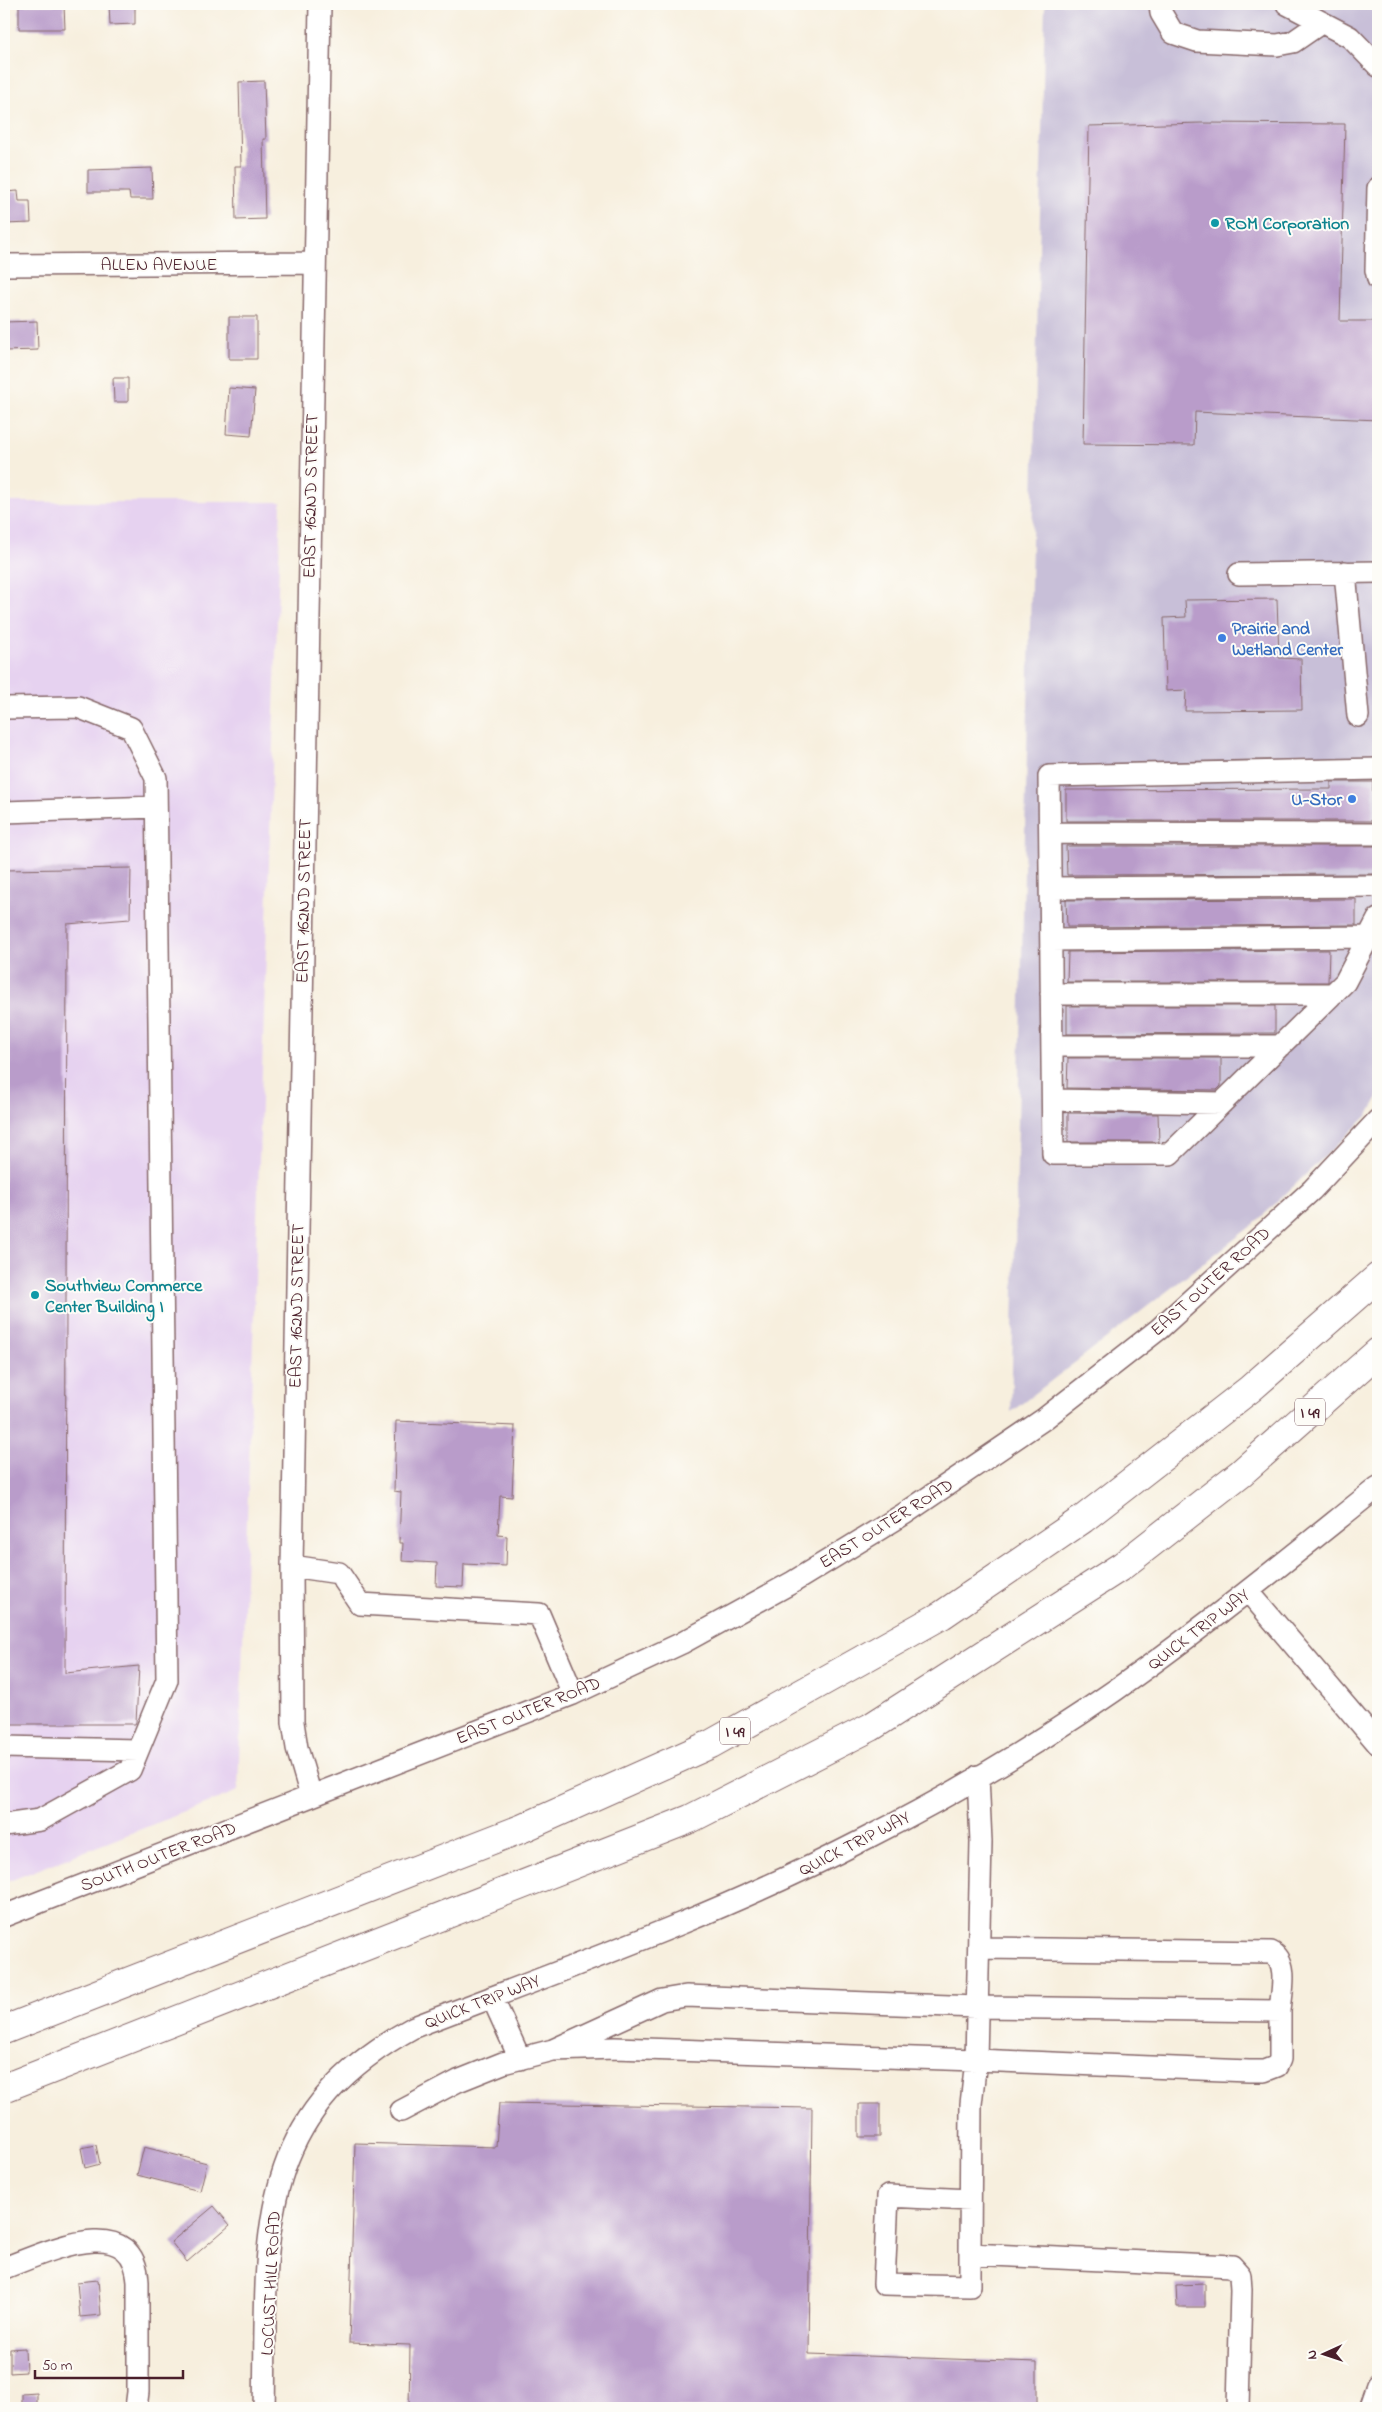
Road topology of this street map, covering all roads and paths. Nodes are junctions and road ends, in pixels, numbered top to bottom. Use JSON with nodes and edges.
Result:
{"nodes":[{"id":1,"x":320,"y":4,"type":"edge"},
{"id":2,"x":1160,"y":4,"type":"edge"},
{"id":3,"x":1287,"y":4,"type":"edge"},
{"id":4,"x":1322,"y":22,"type":"junction"},
{"id":5,"x":1378,"y":67,"type":"edge"},
{"id":6,"x":1378,"y":188,"type":"edge"},
{"id":7,"x":314,"y":263,"type":"junction"},
{"id":8,"x":4,"y":265,"type":"edge"},
{"id":9,"x":1378,"y":279,"type":"edge"},
{"id":10,"x":1345,"y":572,"type":"junction"},
{"id":11,"x":1378,"y":572,"type":"edge"},
{"id":12,"x":1239,"y":574,"type":"dead end"},
{"id":13,"x":4,"y":708,"type":"edge"},
{"id":14,"x":1358,"y":716,"type":"dead end"},
{"id":15,"x":1378,"y":769,"type":"edge"},
{"id":16,"x":156,"y":807,"type":"junction"},
{"id":17,"x":4,"y":812,"type":"edge"},
{"id":18,"x":1050,"y":833,"type":"junction"},
{"id":19,"x":1378,"y":834,"type":"edge"},
{"id":20,"x":1378,"y":886,"type":"edge"},
{"id":21,"x":1050,"y":888,"type":"junction"},
{"id":22,"x":1373,"y":928,"type":"edge"},
{"id":23,"x":1051,"y":940,"type":"junction"},
{"id":24,"x":1052,"y":994,"type":"junction"},
{"id":25,"x":1333,"y":994,"type":"junction"},
{"id":26,"x":1052,"y":1046,"type":"junction"},
{"id":27,"x":1280,"y":1046,"type":"junction"},
{"id":28,"x":1053,"y":1100,"type":"junction"},
{"id":29,"x":1222,"y":1103,"type":"junction"},
{"id":30,"x":1378,"y":1120,"type":"edge"},
{"id":31,"x":1378,"y":1277,"type":"edge"},
{"id":32,"x":1378,"y":1352,"type":"edge"},
{"id":33,"x":1378,"y":1487,"type":"edge"},
{"id":34,"x":292,"y":1566,"type":"junction"},
{"id":35,"x":1248,"y":1591,"type":"junction"},
{"id":36,"x":573,"y":1694,"type":"junction"},
{"id":37,"x":1378,"y":1744,"type":"edge"},
{"id":38,"x":4,"y":1747,"type":"edge"},
{"id":39,"x":138,"y":1750,"type":"junction"},
{"id":40,"x":978,"y":1776,"type":"junction"},
{"id":41,"x":311,"y":1796,"type":"junction"},
{"id":42,"x":4,"y":1825,"type":"edge"},
{"id":43,"x":4,"y":1916,"type":"edge"},
{"id":44,"x":979,"y":1948,"type":"junction"},
{"id":45,"x":492,"y":1997,"type":"junction"},
{"id":46,"x":977,"y":2007,"type":"junction"},
{"id":47,"x":1280,"y":2011,"type":"junction"},
{"id":48,"x":4,"y":2030,"type":"edge"},
{"id":49,"x":553,"y":2050,"type":"junction"},
{"id":50,"x":520,"y":2059,"type":"junction"},
{"id":51,"x":976,"y":2060,"type":"junction"},
{"id":52,"x":4,"y":2088,"type":"edge"},
{"id":53,"x":401,"y":2111,"type":"dead end"},
{"id":54,"x":300,"y":2132,"type":"joint"},
{"id":55,"x":970,"y":2200,"type":"junction"},
{"id":56,"x":970,"y":2254,"type":"junction"},
{"id":57,"x":4,"y":2268,"type":"edge"},
{"id":58,"x":1378,"y":2385,"type":"edge"},
{"id":59,"x":136,"y":2408,"type":"edge"},
{"id":60,"x":264,"y":2408,"type":"edge"},
{"id":61,"x":1238,"y":2408,"type":"edge"},
{"id":62,"x":1370,"y":2408,"type":"edge"}],
"edges":[{"from":1,"to":7,"type":"street","name":"EAST 162ND STREET"},
{"from":2,"to":4,"type":"street"},
{"from":3,"to":4,"type":"street"},
{"from":4,"to":5,"type":"street"},
{"from":6,"to":9,"type":"street"},
{"from":7,"to":8,"type":"street","name":"ALLEN AVENUE"},
{"from":7,"to":34,"type":"street","name":"EAST 162ND STREET"},
{"from":10,"to":11,"type":"street"},
{"from":10,"to":12,"type":"street"},
{"from":10,"to":14,"type":"street"},
{"from":13,"to":16,"type":"street"},
{"from":15,"to":18,"type":"street"},
{"from":16,"to":17,"type":"street"},
{"from":16,"to":39,"type":"street"},
{"from":18,"to":19,"type":"street"},
{"from":18,"to":21,"type":"street"},
{"from":20,"to":21,"type":"street"},
{"from":21,"to":23,"type":"street"},
{"from":22,"to":23,"type":"street"},
{"from":22,"to":25,"type":"street"},
{"from":23,"to":24,"type":"street"},
{"from":24,"to":25,"type":"street"},
{"from":24,"to":26,"type":"street"},
{"from":25,"to":27,"type":"street"},
{"from":26,"to":27,"type":"street"},
{"from":26,"to":28,"type":"street"},
{"from":27,"to":29,"type":"street"},
{"from":28,"to":29,"type":"street"},
{"from":28,"to":29,"type":"street"},
{"from":30,"to":36,"type":"street","name":"EAST OUTER ROAD"},
{"from":31,"to":48,"type":"highway","number":"I 49"},
{"from":32,"to":52,"type":"highway","number":"I 49"},
{"from":33,"to":35,"type":"street","name":"QUICK TRIP WAY"},
{"from":34,"to":36,"type":"street"},
{"from":34,"to":41,"type":"street","name":"EAST 162ND STREET"},
{"from":35,"to":37,"type":"street"},
{"from":35,"to":40,"type":"street","name":"QUICK TRIP WAY"},
{"from":36,"to":41,"type":"street","name":"EAST OUTER ROAD"},
{"from":38,"to":39,"type":"street"},
{"from":39,"to":42,"type":"street"},
{"from":40,"to":44,"type":"street"},
{"from":40,"to":45,"type":"street","name":"QUICK TRIP WAY"},
{"from":41,"to":43,"type":"street","name":"SOUTH OUTER ROAD"},
{"from":44,"to":46,"type":"street"},
{"from":44,"to":47,"type":"street"},
{"from":45,"to":50,"type":"street"},
{"from":45,"to":54,"type":"street","name":"QUICK TRIP WAY"},
{"from":46,"to":47,"type":"street"},
{"from":46,"to":49,"type":"street"},
{"from":46,"to":51,"type":"street"},
{"from":47,"to":51,"type":"street"},
{"from":49,"to":50,"type":"street"},
{"from":49,"to":51,"type":"street"},
{"from":50,"to":53,"type":"street"},
{"from":51,"to":55,"type":"street"},
{"from":54,"to":60,"type":"street","name":"LOCUST HILL ROAD"},
{"from":55,"to":56,"type":"street"},
{"from":55,"to":56,"type":"street"},
{"from":56,"to":61,"type":"street"},
{"from":57,"to":59,"type":"street"},
{"from":58,"to":62,"type":"street"}]}
